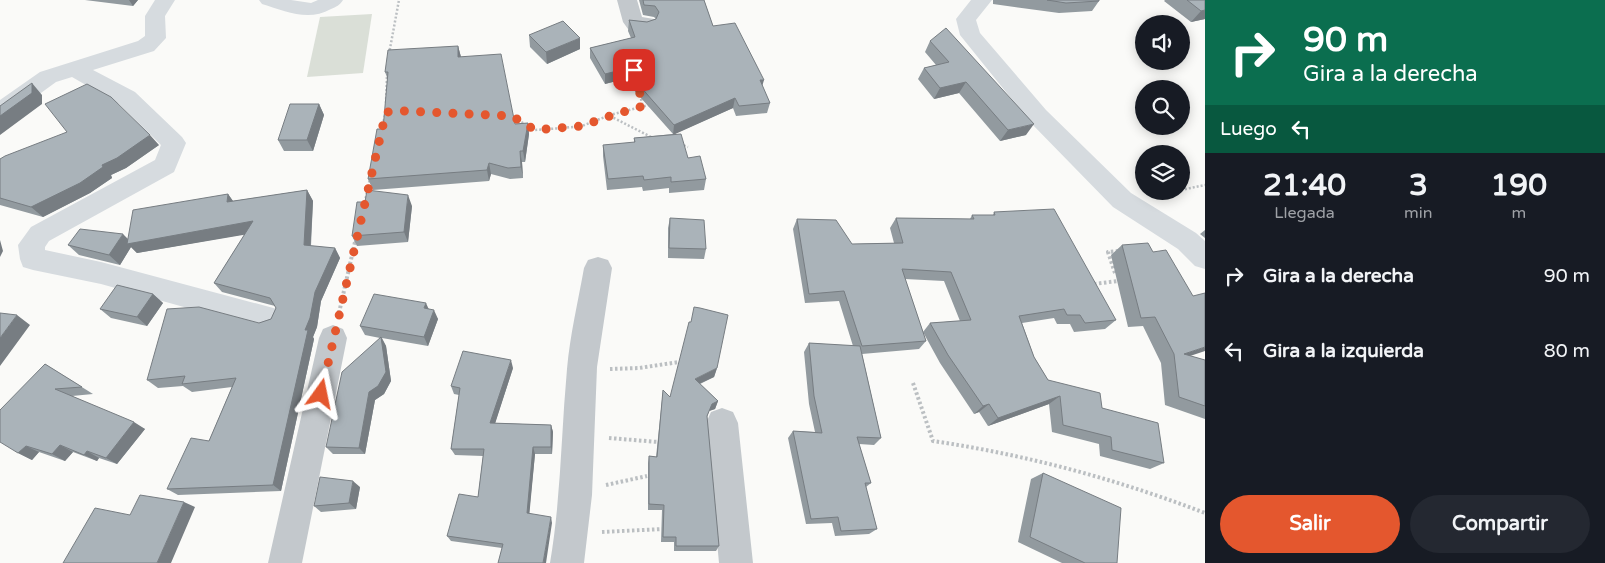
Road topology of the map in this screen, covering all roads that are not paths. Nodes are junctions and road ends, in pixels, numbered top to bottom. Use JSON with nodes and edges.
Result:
{"nodes":[{"id":1,"x":165,"y":0,"type":"edge"},
{"id":2,"x":269,"y":0,"type":"edge"},
{"id":3,"x":333,"y":0,"type":"edge"},
{"id":4,"x":627,"y":0,"type":"edge"},
{"id":5,"x":982,"y":0,"type":"edge"},
{"id":6,"x":647,"y":24,"type":"edge"},
{"id":7,"x":72,"y":68,"type":"junction"},
{"id":8,"x":0,"y":111,"type":"edge"},
{"id":9,"x":1205,"y":258,"type":"edge"},
{"id":10,"x":598,"y":268,"type":"dead end"},
{"id":11,"x":266,"y":318,"type":"dead end"},
{"id":12,"x":333,"y":338,"type":"road end"},
{"id":13,"x":722,"y":423,"type":"dead end"},
{"id":14,"x":285,"y":563,"type":"edge"},
{"id":15,"x":567,"y":563,"type":"edge"},
{"id":16,"x":736,"y":563,"type":"edge"}],
"edges":[{"from":1,"to":7,"type":"street"},
{"from":2,"to":3,"type":"street"},
{"from":4,"to":6,"type":"street"},
{"from":5,"to":9,"type":"street"},
{"from":7,"to":8,"type":"street"},
{"from":7,"to":11,"type":"street"},
{"from":10,"to":15,"type":"street"},
{"from":12,"to":14,"type":"street"},
{"from":13,"to":16,"type":"street"}]}
